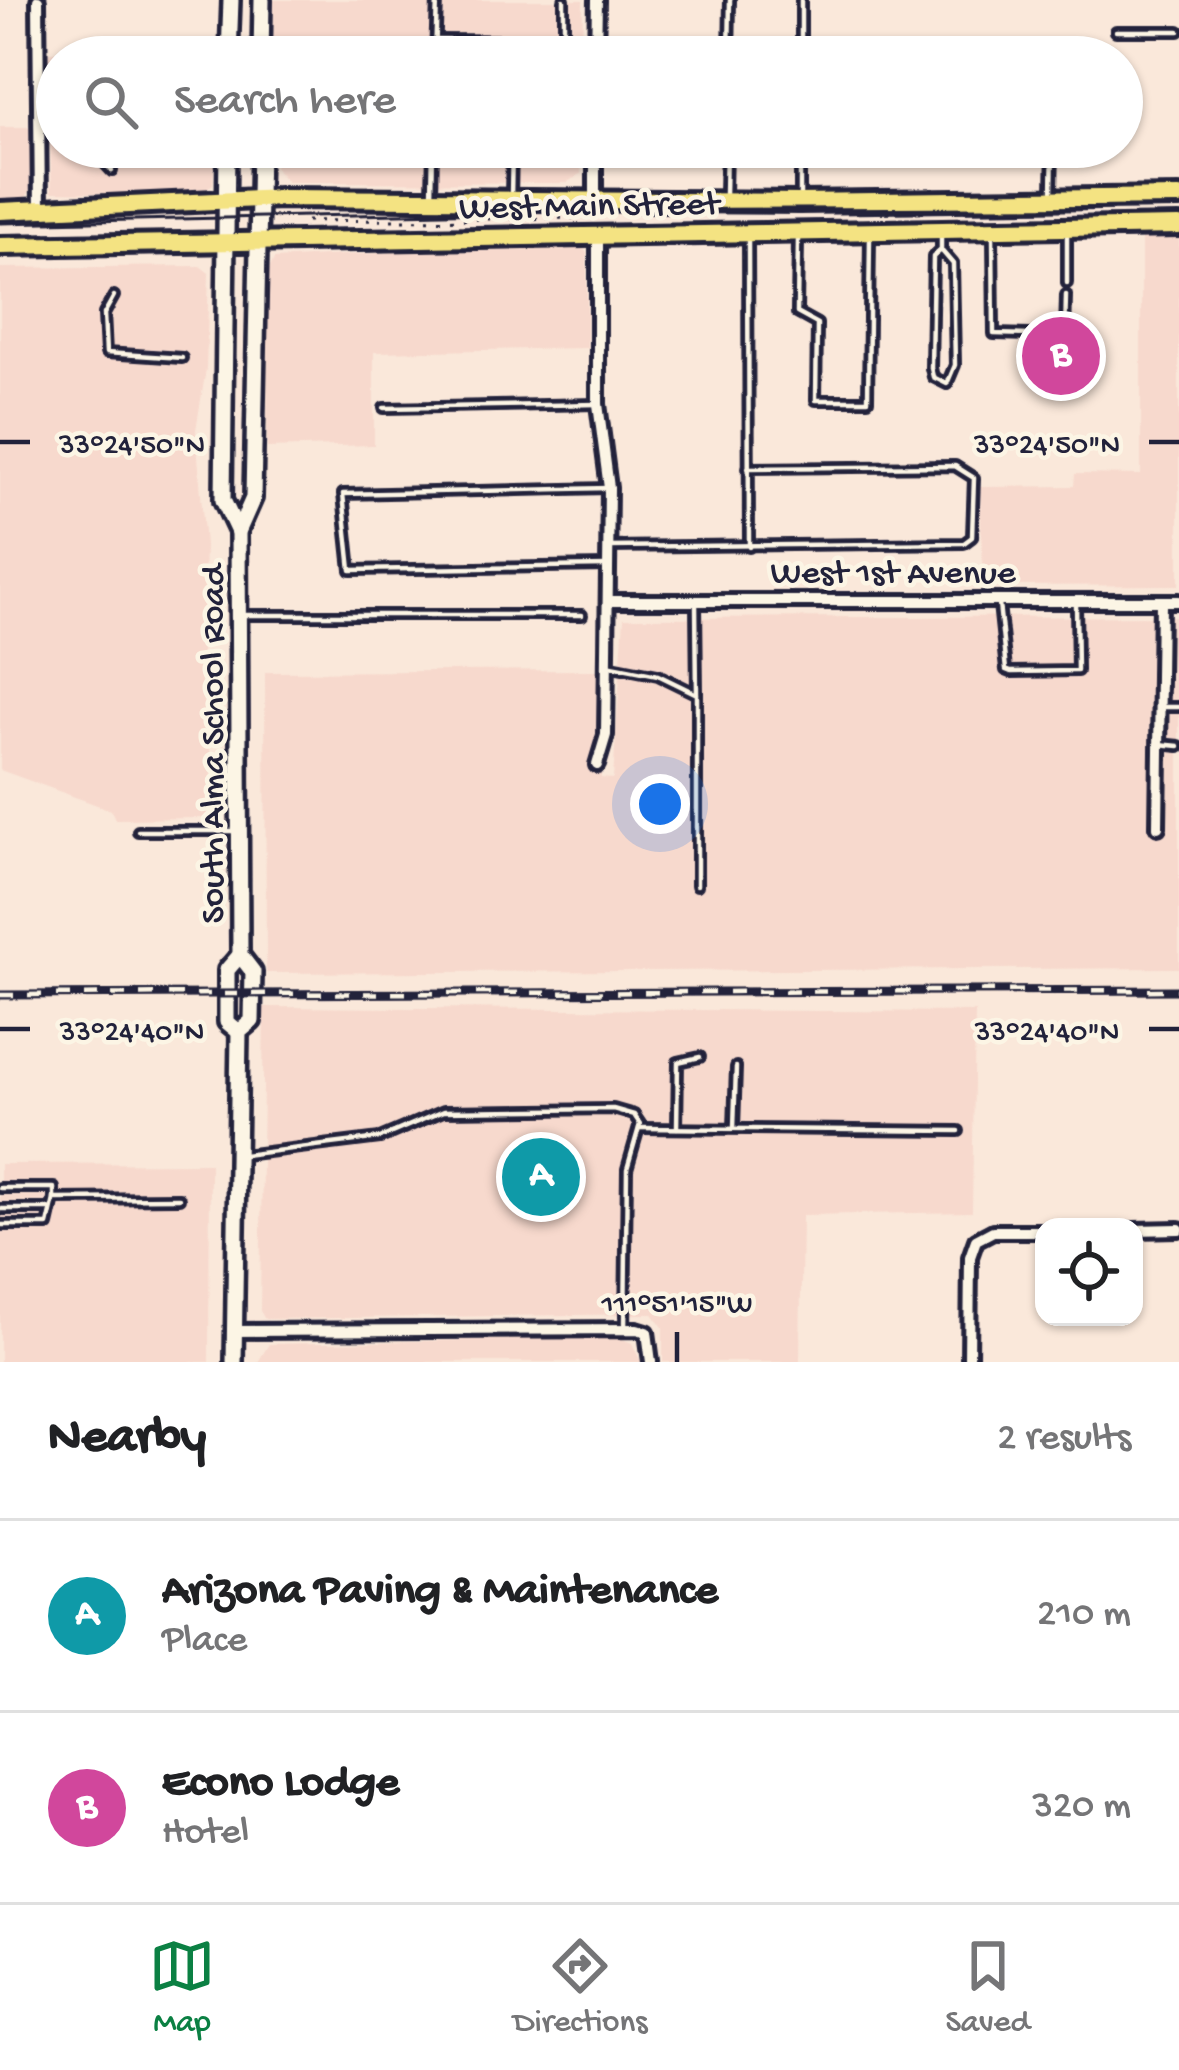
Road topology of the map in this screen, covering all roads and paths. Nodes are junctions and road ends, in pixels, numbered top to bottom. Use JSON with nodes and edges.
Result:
{"nodes":[{"id":1,"x":38,"y":0,"type":"edge"},
{"id":2,"x":231,"y":0,"type":"edge"},
{"id":3,"x":262,"y":0,"type":"edge"},
{"id":4,"x":436,"y":0,"type":"edge"},
{"id":5,"x":564,"y":0,"type":"edge"},
{"id":6,"x":597,"y":0,"type":"edge"},
{"id":7,"x":730,"y":0,"type":"edge"},
{"id":8,"x":801,"y":0,"type":"edge"},
{"id":9,"x":1116,"y":31,"type":"dead end"},
{"id":10,"x":1179,"y":31,"type":"edge"},
{"id":11,"x":38,"y":36,"type":"edge"},
{"id":12,"x":230,"y":36,"type":"edge"},
{"id":13,"x":261,"y":36,"type":"edge"},
{"id":14,"x":436,"y":36,"type":"edge"},
{"id":15,"x":564,"y":36,"type":"edge"},
{"id":16,"x":596,"y":36,"type":"edge"},
{"id":17,"x":729,"y":36,"type":"edge"},
{"id":18,"x":801,"y":36,"type":"edge"},
{"id":19,"x":40,"y":168,"type":"edge"},
{"id":20,"x":227,"y":168,"type":"edge"},
{"id":21,"x":260,"y":168,"type":"edge"},
{"id":22,"x":433,"y":168,"type":"edge"},
{"id":23,"x":512,"y":168,"type":"edge"},
{"id":24,"x":595,"y":168,"type":"edge"},
{"id":25,"x":726,"y":168,"type":"edge"},
{"id":26,"x":800,"y":168,"type":"edge"},
{"id":27,"x":1053,"y":168,"type":"edge"},
{"id":28,"x":432,"y":196,"type":"junction"},
{"id":29,"x":511,"y":197,"type":"junction"},
{"id":30,"x":1179,"y":197,"type":"edge"},
{"id":31,"x":595,"y":198,"type":"junction"},
{"id":32,"x":260,"y":199,"type":"junction"},
{"id":33,"x":1052,"y":199,"type":"junction"},
{"id":34,"x":226,"y":201,"type":"junction"},
{"id":35,"x":725,"y":201,"type":"junction"},
{"id":36,"x":800,"y":202,"type":"junction"},
{"id":37,"x":0,"y":211,"type":"edge"},
{"id":38,"x":40,"y":211,"type":"junction"},
{"id":39,"x":577,"y":218,"type":"dead end"},
{"id":40,"x":307,"y":221,"type":"dead end"},
{"id":41,"x":1179,"y":226,"type":"edge"},
{"id":42,"x":1067,"y":227,"type":"junction"},
{"id":43,"x":993,"y":228,"type":"junction"},
{"id":44,"x":941,"y":229,"type":"junction"},
{"id":45,"x":870,"y":230,"type":"junction"},
{"id":46,"x":798,"y":231,"type":"junction"},
{"id":47,"x":748,"y":232,"type":"junction"},
{"id":48,"x":598,"y":234,"type":"junction"},
{"id":49,"x":225,"y":244,"type":"junction"},
{"id":50,"x":259,"y":244,"type":"junction"},
{"id":51,"x":0,"y":246,"type":"edge"},
{"id":52,"x":940,"y":250,"type":"junction"},
{"id":53,"x":1066,"y":283,"type":"dead end"},
{"id":54,"x":114,"y":296,"type":"dead end"},
{"id":55,"x":1066,"y":296,"type":"dead end"},
{"id":56,"x":182,"y":358,"type":"dead end"},
{"id":57,"x":598,"y":404,"type":"junction"},
{"id":58,"x":384,"y":408,"type":"dead end"},
{"id":59,"x":748,"y":468,"type":"junction"},
{"id":60,"x":609,"y":488,"type":"junction"},
{"id":61,"x":238,"y":532,"type":"junction"},
{"id":62,"x":608,"y":547,"type":"junction"},
{"id":63,"x":749,"y":547,"type":"junction"},
{"id":64,"x":609,"y":566,"type":"junction"},
{"id":65,"x":998,"y":598,"type":"junction"},
{"id":66,"x":1076,"y":599,"type":"junction"},
{"id":67,"x":696,"y":600,"type":"junction"},
{"id":68,"x":608,"y":601,"type":"junction"},
{"id":69,"x":1161,"y":601,"type":"junction"},
{"id":70,"x":1179,"y":601,"type":"edge"},
{"id":71,"x":238,"y":614,"type":"junction"},
{"id":72,"x":582,"y":615,"type":"dead end"},
{"id":73,"x":607,"y":665,"type":"junction"},
{"id":74,"x":697,"y":694,"type":"junction"},
{"id":75,"x":1160,"y":707,"type":"junction"},
{"id":76,"x":1179,"y":707,"type":"edge"},
{"id":77,"x":1160,"y":745,"type":"junction"},
{"id":78,"x":1179,"y":746,"type":"edge"},
{"id":79,"x":597,"y":765,"type":"dead end"},
{"id":80,"x":1158,"y":827,"type":"dead end"},
{"id":81,"x":138,"y":830,"type":"dead end"},
{"id":82,"x":241,"y":831,"type":"junction"},
{"id":83,"x":697,"y":885,"type":"dead end"},
{"id":84,"x":240,"y":955,"type":"junction"},
{"id":85,"x":239,"y":1032,"type":"junction"},
{"id":86,"x":700,"y":1057,"type":"dead end"},
{"id":87,"x":736,"y":1067,"type":"dead end"},
{"id":88,"x":638,"y":1128,"type":"junction"},
{"id":89,"x":676,"y":1128,"type":"junction"},
{"id":90,"x":734,"y":1129,"type":"junction"},
{"id":91,"x":959,"y":1131,"type":"dead end"},
{"id":92,"x":238,"y":1156,"type":"junction"},
{"id":93,"x":0,"y":1188,"type":"edge"},
{"id":94,"x":53,"y":1198,"type":"junction"},
{"id":95,"x":179,"y":1198,"type":"dead end"},
{"id":96,"x":0,"y":1209,"type":"edge"},
{"id":97,"x":48,"y":1209,"type":"junction"},
{"id":98,"x":0,"y":1225,"type":"edge"},
{"id":99,"x":1143,"y":1229,"type":"edge"},
{"id":100,"x":1179,"y":1229,"type":"edge"},
{"id":101,"x":1035,"y":1231,"type":"edge"},
{"id":102,"x":626,"y":1329,"type":"junction"},
{"id":103,"x":235,"y":1331,"type":"junction"},
{"id":104,"x":234,"y":1362,"type":"edge"},
{"id":105,"x":651,"y":1362,"type":"edge"},
{"id":106,"x":969,"y":1362,"type":"edge"}],
"edges":[{"from":1,"to":11,"type":"street"},
{"from":2,"to":12,"type":"main road"},
{"from":3,"to":13,"type":"main road"},
{"from":4,"to":14,"type":"lane"},
{"from":5,"to":15,"type":"lane"},
{"from":6,"to":16,"type":"street"},
{"from":7,"to":17,"type":"lane"},
{"from":8,"to":18,"type":"lane"},
{"from":9,"to":10,"type":"lane"},
{"from":19,"to":38,"type":"street"},
{"from":20,"to":34,"type":"main road","name":"South Alma School Road"},
{"from":21,"to":32,"type":"main road","name":"South Alma School Road"},
{"from":22,"to":28,"type":"lane"},
{"from":23,"to":29,"type":"lane"},
{"from":24,"to":31,"type":"street"},
{"from":25,"to":35,"type":"lane"},
{"from":26,"to":36,"type":"lane"},
{"from":27,"to":33,"type":"lane"},
{"from":28,"to":29,"type":"main road","name":"West Main Street"},
{"from":28,"to":32,"type":"main road","name":"West Main Street"},
{"from":29,"to":31,"type":"main road","name":"West Main Street"},
{"from":30,"to":33,"type":"main road","name":"West Main Street"},
{"from":31,"to":35,"type":"main road","name":"West Main Street"},
{"from":32,"to":34,"type":"main road","name":"West Main Street"},
{"from":32,"to":50,"type":"main road","name":"South Alma School Road"},
{"from":33,"to":36,"type":"main road","name":"West Main Street"},
{"from":34,"to":38,"type":"main road","name":"West Main Street"},
{"from":34,"to":49,"type":"main road","name":"South Alma School Road"},
{"from":35,"to":36,"type":"main road","name":"West Main Street"},
{"from":37,"to":38,"type":"main road","name":"West Main Street"},
{"from":39,"to":40,"type":"path"},
{"from":41,"to":42,"type":"main road","name":"West Main Street"},
{"from":42,"to":43,"type":"main road","name":"West Main Street"},
{"from":42,"to":53,"type":"lane"},
{"from":43,"to":44,"type":"main road","name":"West Main Street"},
{"from":43,"to":55,"type":"lane"},
{"from":44,"to":45,"type":"main road","name":"West Main Street"},
{"from":44,"to":52,"type":"lane"},
{"from":45,"to":46,"type":"main road","name":"West Main Street"},
{"from":45,"to":46,"type":"lane"},
{"from":46,"to":47,"type":"main road","name":"West Main Street"},
{"from":47,"to":48,"type":"main road","name":"West Main Street"},
{"from":47,"to":59,"type":"lane"},
{"from":48,"to":50,"type":"main road","name":"West Main Street"},
{"from":48,"to":57,"type":"street"},
{"from":49,"to":50,"type":"main road","name":"West Main Street"},
{"from":49,"to":51,"type":"main road","name":"West Main Street"},
{"from":49,"to":61,"type":"main road","name":"South Alma School Road"},
{"from":50,"to":61,"type":"main road","name":"South Alma School Road"},
{"from":52,"to":52,"type":"lane"},
{"from":54,"to":56,"type":"lane"},
{"from":57,"to":58,"type":"lane"},
{"from":57,"to":60,"type":"street"},
{"from":59,"to":63,"type":"lane"},
{"from":59,"to":63,"type":"lane"},
{"from":60,"to":62,"type":"street"},
{"from":60,"to":64,"type":"lane"},
{"from":61,"to":71,"type":"main road","name":"South Alma School Road"},
{"from":62,"to":63,"type":"lane"},
{"from":62,"to":64,"type":"street"},
{"from":64,"to":68,"type":"street"},
{"from":65,"to":66,"type":"street","name":"West 1st Avenue"},
{"from":65,"to":66,"type":"lane"},
{"from":65,"to":67,"type":"street","name":"West 1st Avenue"},
{"from":66,"to":69,"type":"street","name":"West 1st Avenue"},
{"from":67,"to":68,"type":"street","name":"West 1st Avenue"},
{"from":67,"to":74,"type":"lane"},
{"from":68,"to":73,"type":"street"},
{"from":69,"to":70,"type":"street","name":"West 1st Avenue"},
{"from":69,"to":75,"type":"street"},
{"from":71,"to":72,"type":"lane"},
{"from":71,"to":82,"type":"main road","name":"South Alma School Road"},
{"from":73,"to":74,"type":"lane"},
{"from":73,"to":79,"type":"street"},
{"from":74,"to":83,"type":"lane"},
{"from":75,"to":76,"type":"lane"},
{"from":75,"to":77,"type":"street"},
{"from":77,"to":78,"type":"lane"},
{"from":77,"to":80,"type":"street"},
{"from":81,"to":82,"type":"lane"},
{"from":82,"to":84,"type":"main road","name":"South Alma School Road"},
{"from":84,"to":85,"type":"main road","name":"South Alma School Road"},
{"from":84,"to":85,"type":"main road","name":"South Alma School Road"},
{"from":85,"to":92,"type":"main road","name":"South Alma School Road"},
{"from":86,"to":89,"type":"lane"},
{"from":87,"to":90,"type":"lane"},
{"from":88,"to":89,"type":"lane"},
{"from":88,"to":92,"type":"lane"},
{"from":88,"to":102,"type":"lane"},
{"from":89,"to":90,"type":"lane"},
{"from":90,"to":91,"type":"lane"},
{"from":92,"to":103,"type":"main road","name":"South Alma School Road"},
{"from":93,"to":94,"type":"lane"},
{"from":94,"to":95,"type":"lane"},
{"from":94,"to":97,"type":"lane"},
{"from":96,"to":97,"type":"lane"},
{"from":97,"to":98,"type":"lane"},
{"from":99,"to":100,"type":"street"},
{"from":101,"to":106,"type":"street"},
{"from":102,"to":103,"type":"street"},
{"from":102,"to":105,"type":"street"},
{"from":103,"to":104,"type":"main road","name":"South Alma School Road"}]}
